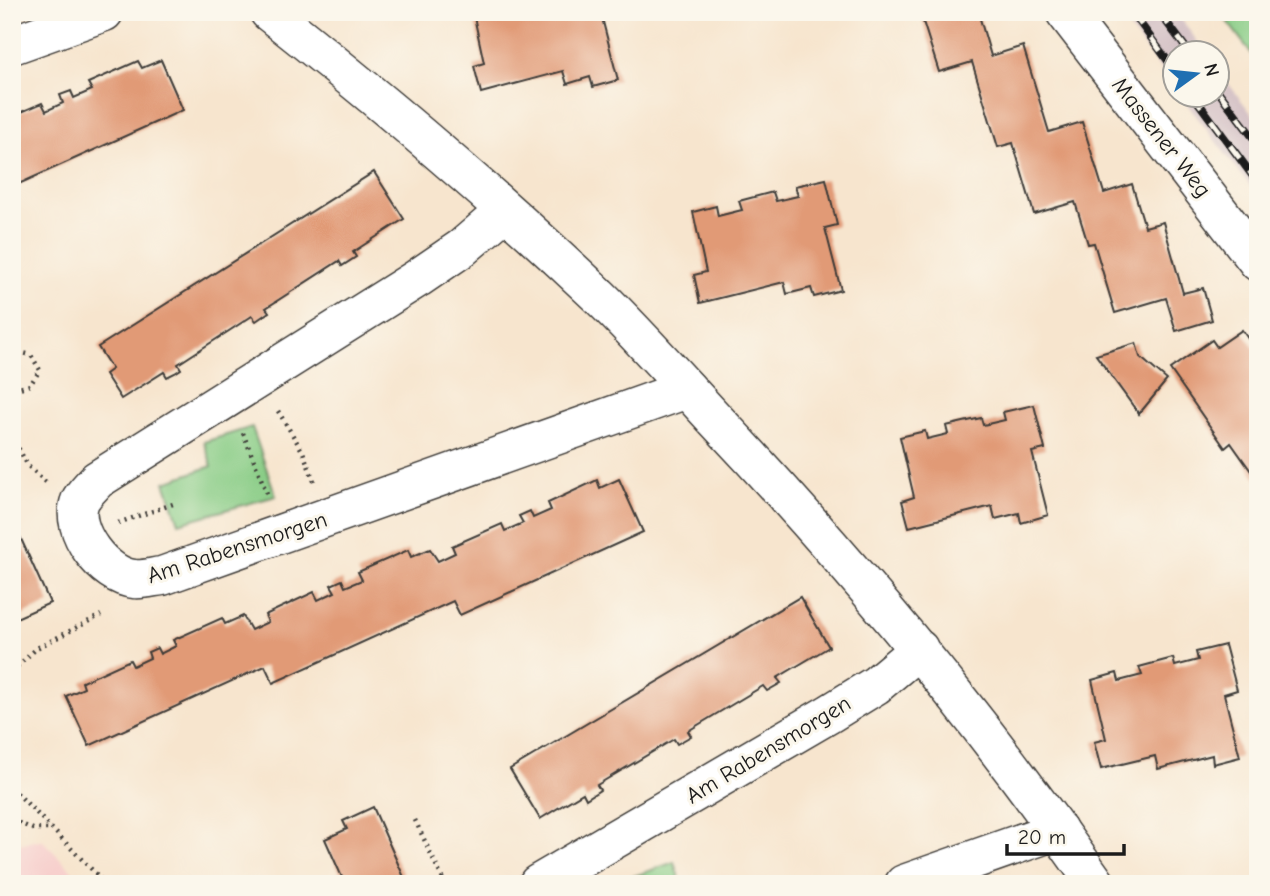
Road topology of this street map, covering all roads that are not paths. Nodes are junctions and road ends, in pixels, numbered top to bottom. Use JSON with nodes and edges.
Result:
{"nodes":[{"id":1,"x":104,"y":12,"type":"edge"},
{"id":2,"x":269,"y":12,"type":"edge"},
{"id":3,"x":1065,"y":12,"type":"edge"},
{"id":4,"x":12,"y":45,"type":"edge"},
{"id":5,"x":505,"y":211,"type":"junction"},
{"id":6,"x":1258,"y":262,"type":"edge"},
{"id":7,"x":687,"y":389,"type":"junction"},
{"id":8,"x":919,"y":649,"type":"junction"},
{"id":9,"x":1058,"y":830,"type":"junction"},
{"id":10,"x":538,"y":884,"type":"edge"},
{"id":11,"x":904,"y":884,"type":"edge"},
{"id":12,"x":1096,"y":884,"type":"edge"}],
"edges":[{"from":1,"to":4,"type":"street"},
{"from":2,"to":5,"type":"street"},
{"from":3,"to":6,"type":"street","name":"Massener Weg"},
{"from":5,"to":7,"type":"street"},
{"from":5,"to":7,"type":"street","name":"Am Rabensmorgen"},
{"from":7,"to":8,"type":"street"},
{"from":8,"to":9,"type":"street"},
{"from":8,"to":10,"type":"street","name":"Am Rabensmorgen"},
{"from":9,"to":11,"type":"street"},
{"from":9,"to":12,"type":"street"}]}
